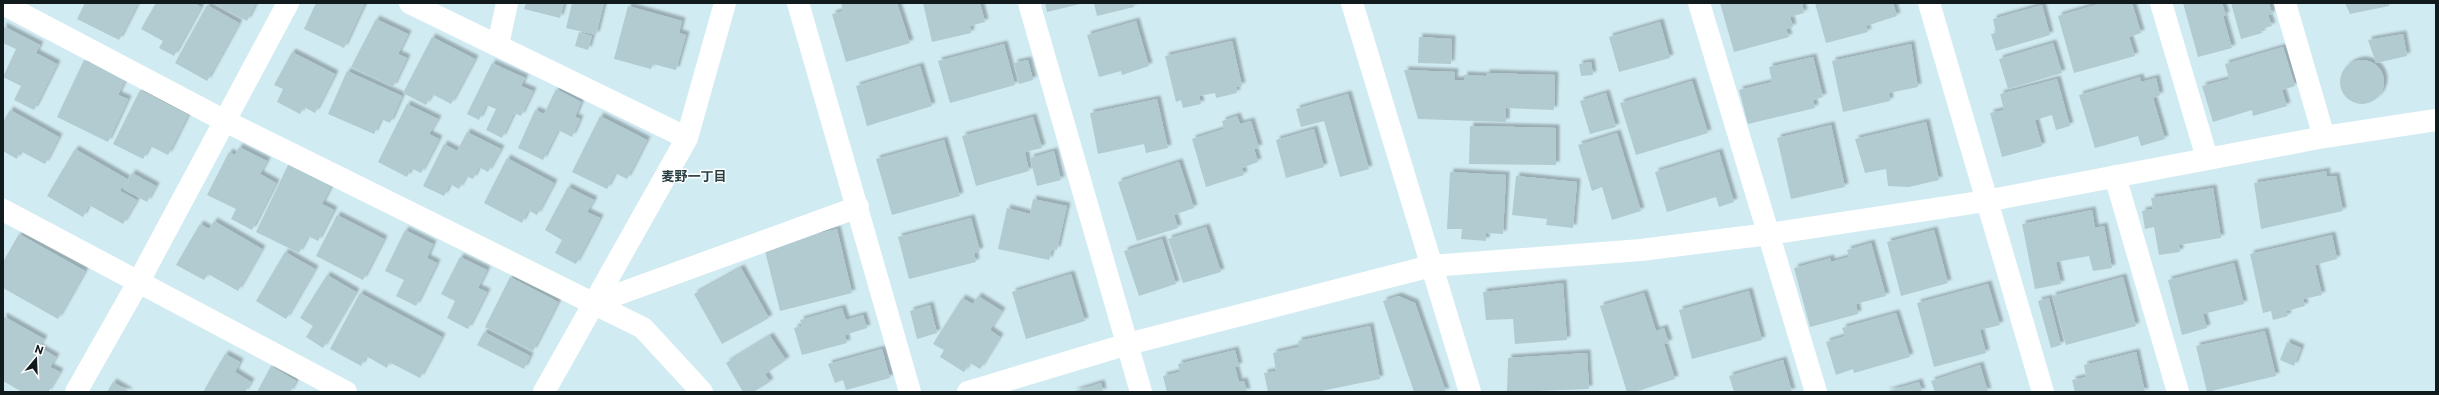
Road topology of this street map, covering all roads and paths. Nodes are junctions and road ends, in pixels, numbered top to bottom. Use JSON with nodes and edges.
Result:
{"nodes":[{"id":1,"x":288,"y":3,"type":"edge"},
{"id":2,"x":410,"y":3,"type":"edge"},
{"id":3,"x":507,"y":3,"type":"edge"},
{"id":4,"x":725,"y":3,"type":"edge"},
{"id":5,"x":798,"y":3,"type":"edge"},
{"id":6,"x":1029,"y":3,"type":"edge"},
{"id":7,"x":1352,"y":3,"type":"edge"},
{"id":8,"x":1699,"y":3,"type":"edge"},
{"id":9,"x":1929,"y":3,"type":"edge"},
{"id":10,"x":2161,"y":3,"type":"edge"},
{"id":11,"x":2285,"y":3,"type":"edge"},
{"id":12,"x":3,"y":4,"type":"edge"},
{"id":13,"x":498,"y":46,"type":"junction"},
{"id":14,"x":2436,"y":120,"type":"edge"},
{"id":15,"x":225,"y":121,"type":"junction"},
{"id":16,"x":2324,"y":137,"type":"junction"},
{"id":17,"x":687,"y":138,"type":"junction"},
{"id":18,"x":2207,"y":158,"type":"junction"},
{"id":19,"x":2115,"y":176,"type":"junction"},
{"id":20,"x":1986,"y":201,"type":"junction"},
{"id":21,"x":858,"y":207,"type":"junction"},
{"id":22,"x":3,"y":210,"type":"edge"},
{"id":23,"x":1769,"y":234,"type":"junction"},
{"id":24,"x":1432,"y":266,"type":"junction"},
{"id":25,"x":139,"y":282,"type":"junction"},
{"id":26,"x":594,"y":303,"type":"junction"},
{"id":27,"x":1128,"y":344,"type":"junction"},
{"id":28,"x":76,"y":392,"type":"edge"},
{"id":29,"x":346,"y":392,"type":"edge"},
{"id":30,"x":544,"y":392,"type":"edge"},
{"id":31,"x":702,"y":392,"type":"edge"},
{"id":32,"x":910,"y":392,"type":"edge"},
{"id":33,"x":968,"y":392,"type":"edge"},
{"id":34,"x":1141,"y":392,"type":"edge"},
{"id":35,"x":1470,"y":392,"type":"edge"},
{"id":36,"x":1816,"y":392,"type":"edge"},
{"id":37,"x":2043,"y":392,"type":"edge"},
{"id":38,"x":2178,"y":392,"type":"edge"}],
"edges":[{"from":1,"to":15,"type":"street"},
{"from":2,"to":13,"type":"street"},
{"from":3,"to":13,"type":"street"},
{"from":4,"to":17,"type":"street"},
{"from":5,"to":21,"type":"street"},
{"from":6,"to":27,"type":"street"},
{"from":7,"to":24,"type":"street"},
{"from":8,"to":23,"type":"street"},
{"from":9,"to":20,"type":"street"},
{"from":10,"to":18,"type":"street"},
{"from":11,"to":16,"type":"street"},
{"from":12,"to":15,"type":"street"},
{"from":13,"to":17,"type":"street"},
{"from":14,"to":16,"type":"street"},
{"from":15,"to":25,"type":"street"},
{"from":15,"to":26,"type":"street"},
{"from":16,"to":18,"type":"street"},
{"from":17,"to":26,"type":"street"},
{"from":18,"to":19,"type":"street"},
{"from":19,"to":20,"type":"street"},
{"from":19,"to":38,"type":"street"},
{"from":20,"to":23,"type":"street"},
{"from":20,"to":37,"type":"street"},
{"from":21,"to":26,"type":"street"},
{"from":21,"to":32,"type":"street"},
{"from":22,"to":25,"type":"street"},
{"from":23,"to":24,"type":"street"},
{"from":23,"to":36,"type":"street"},
{"from":24,"to":27,"type":"street"},
{"from":24,"to":35,"type":"street"},
{"from":25,"to":28,"type":"street"},
{"from":25,"to":29,"type":"street"},
{"from":26,"to":30,"type":"street"},
{"from":26,"to":31,"type":"street"},
{"from":27,"to":33,"type":"street"},
{"from":27,"to":34,"type":"street"}]}
